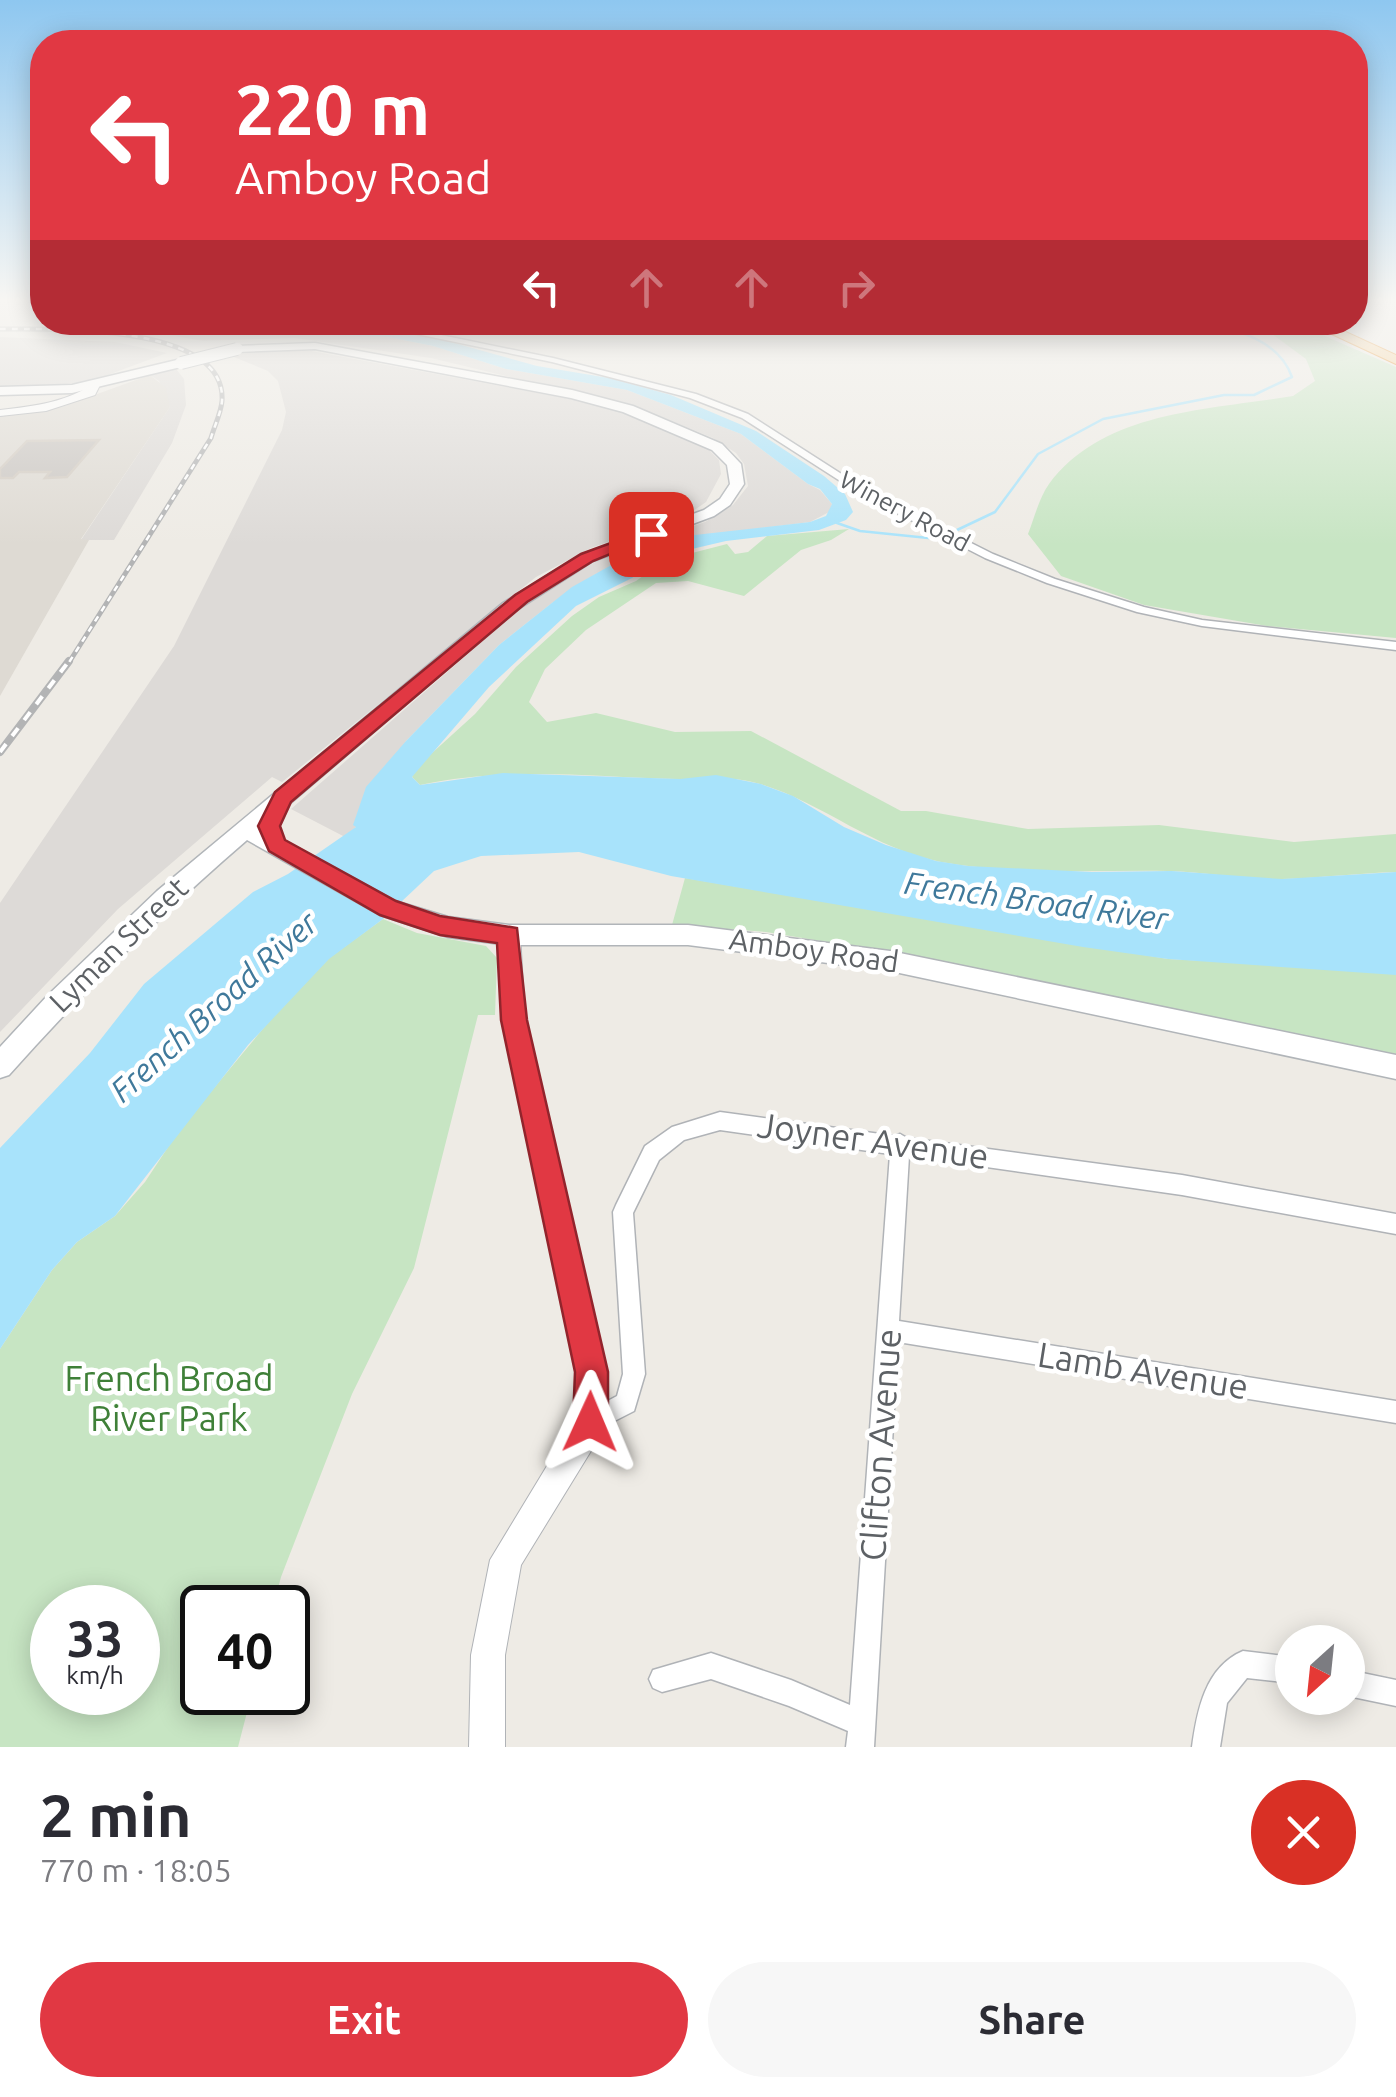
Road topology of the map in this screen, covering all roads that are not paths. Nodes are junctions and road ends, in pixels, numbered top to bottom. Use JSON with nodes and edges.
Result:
{"nodes":[{"id":1,"x":109,"y":382,"type":"edge"},
{"id":2,"x":505,"y":382,"type":"edge"},
{"id":3,"x":637,"y":382,"type":"edge"},
{"id":4,"x":95,"y":385,"type":"junction"},
{"id":5,"x":0,"y":392,"type":"edge"},
{"id":6,"x":0,"y":413,"type":"edge"},
{"id":7,"x":1396,"y":646,"type":"edge"},
{"id":8,"x":283,"y":798,"type":"junction"},
{"id":9,"x":244,"y":829,"type":"junction"},
{"id":10,"x":276,"y":846,"type":"junction"},
{"id":11,"x":509,"y":935,"type":"junction"},
{"id":12,"x":0,"y":1066,"type":"edge"},
{"id":13,"x":1396,"y":1066,"type":"edge"},
{"id":14,"x":900,"y":1143,"type":"junction"},
{"id":15,"x":1396,"y":1224,"type":"edge"},
{"id":16,"x":889,"y":1330,"type":"junction"},
{"id":17,"x":1396,"y":1412,"type":"edge"},
{"id":18,"x":590,"y":1422,"type":"junction"},
{"id":19,"x":1275,"y":1668,"type":"edge"},
{"id":20,"x":662,"y":1678,"type":"dead end"},
{"id":21,"x":1365,"y":1687,"type":"edge"},
{"id":22,"x":1396,"y":1693,"type":"edge"},
{"id":23,"x":860,"y":1735,"type":"edge"},
{"id":24,"x":487,"y":1747,"type":"edge"},
{"id":25,"x":1206,"y":1747,"type":"edge"}],
"edges":[{"from":1,"to":4,"type":"main road","name":"Lyman Street","bridge":true},
{"from":2,"to":8,"type":"main road","name":"Lyman Street","bridge":true},
{"from":3,"to":7,"type":"street","name":"Winery Road"},
{"from":4,"to":5,"type":"main road"},
{"from":4,"to":6,"type":"street"},
{"from":8,"to":9,"type":"main road","name":"Lyman Street"},
{"from":8,"to":10,"type":"main road"},
{"from":9,"to":10,"type":"main road","name":"Amboy Road"},
{"from":9,"to":12,"type":"main road","name":"Lyman Street"},
{"from":10,"to":11,"type":"main road","name":"Amboy Road"},
{"from":11,"to":13,"type":"main road","name":"Amboy Road"},
{"from":11,"to":18,"type":"street"},
{"from":14,"to":15,"type":"street","name":"Joyner Avenue"},
{"from":14,"to":16,"type":"street","name":"Clifton Avenue"},
{"from":14,"to":18,"type":"street","name":"Joyner Avenue"},
{"from":16,"to":17,"type":"street","name":"Lamb Avenue"},
{"from":16,"to":23,"type":"street","name":"Clifton Avenue"},
{"from":18,"to":24,"type":"street"},
{"from":19,"to":25,"type":"street"},
{"from":20,"to":23,"type":"street"},
{"from":21,"to":22,"type":"street"}]}
